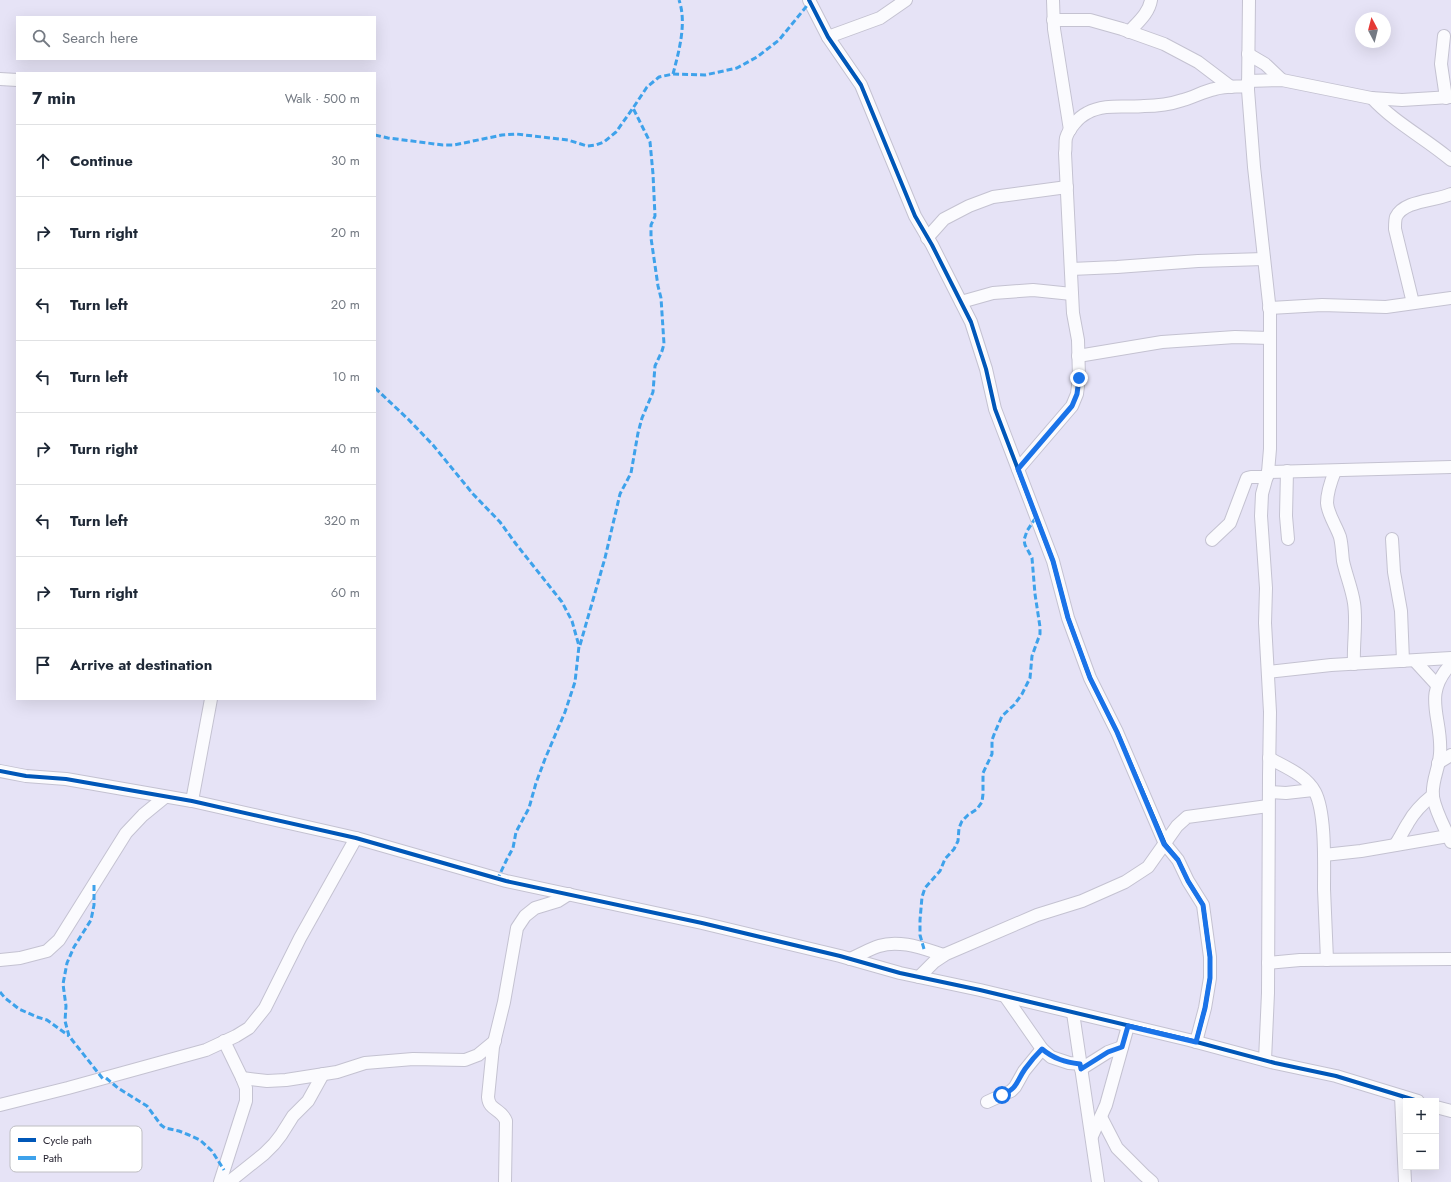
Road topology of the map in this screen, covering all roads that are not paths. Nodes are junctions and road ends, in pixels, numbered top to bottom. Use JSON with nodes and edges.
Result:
{"nodes":[{"id":1,"x":809,"y":0,"type":"edge"},
{"id":2,"x":906,"y":0,"type":"edge"},
{"id":3,"x":1053,"y":0,"type":"edge"},
{"id":4,"x":1151,"y":0,"type":"edge"},
{"id":5,"x":1248,"y":0,"type":"edge"},
{"id":6,"x":1053,"y":20,"type":"junction"},
{"id":7,"x":1129,"y":32,"type":"junction"},
{"id":8,"x":1444,"y":36,"type":"dead end"},
{"id":9,"x":828,"y":37,"type":"junction"},
{"id":10,"x":1248,"y":54,"type":"junction"},
{"id":11,"x":0,"y":79,"type":"edge"},
{"id":12,"x":16,"y":80,"type":"edge"},
{"id":13,"x":1282,"y":80,"type":"junction"},
{"id":14,"x":1248,"y":84,"type":"junction"},
{"id":15,"x":1231,"y":87,"type":"junction"},
{"id":16,"x":1372,"y":98,"type":"junction"},
{"id":17,"x":1449,"y":100,"type":"edge"},
{"id":18,"x":1070,"y":130,"type":"junction"},
{"id":19,"x":1451,"y":160,"type":"edge"},
{"id":20,"x":1067,"y":187,"type":"junction"},
{"id":21,"x":1451,"y":194,"type":"edge"},
{"id":22,"x":927,"y":238,"type":"junction"},
{"id":23,"x":1264,"y":258,"type":"junction"},
{"id":24,"x":1072,"y":269,"type":"junction"},
{"id":25,"x":1072,"y":294,"type":"junction"},
{"id":26,"x":1451,"y":298,"type":"edge"},
{"id":27,"x":961,"y":302,"type":"junction"},
{"id":28,"x":1413,"y":303,"type":"junction"},
{"id":29,"x":1269,"y":308,"type":"junction"},
{"id":30,"x":1270,"y":338,"type":"junction"},
{"id":31,"x":1078,"y":356,"type":"junction"},
{"id":32,"x":1451,"y":467,"type":"edge"},
{"id":33,"x":1018,"y":469,"type":"junction"},
{"id":34,"x":1287,"y":471,"type":"junction"},
{"id":35,"x":1335,"y":471,"type":"junction"},
{"id":36,"x":1267,"y":474,"type":"junction"},
{"id":37,"x":1288,"y":539,"type":"dead end"},
{"id":38,"x":1392,"y":539,"type":"dead end"},
{"id":39,"x":1212,"y":540,"type":"dead end"},
{"id":40,"x":1451,"y":658,"type":"edge"},
{"id":41,"x":1409,"y":661,"type":"junction"},
{"id":42,"x":1354,"y":664,"type":"junction"},
{"id":43,"x":1451,"y":664,"type":"edge"},
{"id":44,"x":1268,"y":672,"type":"junction"},
{"id":45,"x":1437,"y":685,"type":"junction"},
{"id":46,"x":211,"y":700,"type":"edge"},
{"id":47,"x":1451,"y":755,"type":"edge"},
{"id":48,"x":1269,"y":758,"type":"junction"},
{"id":49,"x":1438,"y":763,"type":"junction"},
{"id":50,"x":0,"y":771,"type":"edge"},
{"id":51,"x":1313,"y":790,"type":"junction"},
{"id":52,"x":1269,"y":792,"type":"junction"},
{"id":53,"x":1433,"y":795,"type":"junction"},
{"id":54,"x":165,"y":797,"type":"junction"},
{"id":55,"x":192,"y":801,"type":"junction"},
{"id":56,"x":1268,"y":806,"type":"junction"},
{"id":57,"x":1449,"y":836,"type":"edge"},
{"id":58,"x":356,"y":838,"type":"junction"},
{"id":59,"x":1164,"y":844,"type":"junction"},
{"id":60,"x":1395,"y":845,"type":"junction"},
{"id":61,"x":1324,"y":854,"type":"junction"},
{"id":62,"x":569,"y":894,"type":"junction"},
{"id":63,"x":944,"y":955,"type":"junction"},
{"id":64,"x":850,"y":959,"type":"junction"},
{"id":65,"x":1451,"y":959,"type":"edge"},
{"id":66,"x":0,"y":960,"type":"edge"},
{"id":67,"x":1327,"y":960,"type":"junction"},
{"id":68,"x":1268,"y":963,"type":"junction"},
{"id":69,"x":919,"y":977,"type":"junction"},
{"id":70,"x":1005,"y":996,"type":"junction"},
{"id":71,"x":1073,"y":1013,"type":"junction"},
{"id":72,"x":1128,"y":1026,"type":"junction"},
{"id":73,"x":224,"y":1041,"type":"junction"},
{"id":74,"x":494,"y":1041,"type":"junction"},
{"id":75,"x":1196,"y":1042,"type":"junction"},
{"id":76,"x":1122,"y":1047,"type":"junction"},
{"id":77,"x":1042,"y":1049,"type":"junction"},
{"id":78,"x":1265,"y":1060,"type":"junction"},
{"id":79,"x":1081,"y":1066,"type":"junction"},
{"id":80,"x":323,"y":1074,"type":"junction"},
{"id":81,"x":242,"y":1078,"type":"junction"},
{"id":82,"x":1401,"y":1096,"type":"junction"},
{"id":83,"x":1408,"y":1098,"type":"edge"},
{"id":84,"x":987,"y":1102,"type":"dead end"},
{"id":85,"x":0,"y":1105,"type":"edge"},
{"id":86,"x":1439,"y":1108,"type":"edge"},
{"id":87,"x":1451,"y":1111,"type":"edge"},
{"id":88,"x":1100,"y":1117,"type":"junction"},
{"id":89,"x":1092,"y":1136,"type":"junction"},
{"id":90,"x":220,"y":1182,"type":"edge"},
{"id":91,"x":229,"y":1182,"type":"edge"},
{"id":92,"x":505,"y":1182,"type":"edge"},
{"id":93,"x":1098,"y":1182,"type":"edge"},
{"id":94,"x":1152,"y":1182,"type":"edge"},
{"id":95,"x":1406,"y":1182,"type":"edge"}],
"edges":[{"from":1,"to":9,"type":"street"},
{"from":2,"to":9,"type":"street"},
{"from":3,"to":6,"type":"street"},
{"from":4,"to":7,"type":"street"},
{"from":5,"to":10,"type":"street"},
{"from":6,"to":7,"type":"street"},
{"from":6,"to":18,"type":"street"},
{"from":7,"to":15,"type":"street"},
{"from":8,"to":17,"type":"street"},
{"from":9,"to":22,"type":"street"},
{"from":10,"to":13,"type":"street"},
{"from":10,"to":14,"type":"street"},
{"from":11,"to":12,"type":"street"},
{"from":13,"to":14,"type":"street"},
{"from":13,"to":16,"type":"street"},
{"from":14,"to":15,"type":"street"},
{"from":14,"to":23,"type":"street"},
{"from":15,"to":18,"type":"street"},
{"from":16,"to":17,"type":"street"},
{"from":16,"to":19,"type":"street"},
{"from":18,"to":20,"type":"street"},
{"from":20,"to":22,"type":"street"},
{"from":20,"to":24,"type":"street"},
{"from":21,"to":28,"type":"street"},
{"from":22,"to":27,"type":"street"},
{"from":23,"to":24,"type":"street"},
{"from":23,"to":29,"type":"street"},
{"from":24,"to":25,"type":"street"},
{"from":25,"to":27,"type":"street"},
{"from":25,"to":31,"type":"street"},
{"from":26,"to":28,"type":"street"},
{"from":27,"to":33,"type":"street"},
{"from":28,"to":29,"type":"street"},
{"from":29,"to":30,"type":"street"},
{"from":30,"to":31,"type":"street"},
{"from":30,"to":36,"type":"street"},
{"from":31,"to":33,"type":"street"},
{"from":32,"to":35,"type":"street"},
{"from":33,"to":59,"type":"street"},
{"from":34,"to":35,"type":"street"},
{"from":34,"to":36,"type":"street"},
{"from":34,"to":37,"type":"street"},
{"from":35,"to":42,"type":"street"},
{"from":36,"to":39,"type":"street"},
{"from":36,"to":44,"type":"street"},
{"from":38,"to":41,"type":"street"},
{"from":40,"to":41,"type":"street"},
{"from":41,"to":42,"type":"street"},
{"from":41,"to":45,"type":"street"},
{"from":42,"to":44,"type":"street"},
{"from":43,"to":45,"type":"street"},
{"from":44,"to":48,"type":"street"},
{"from":45,"to":49,"type":"street"},
{"from":46,"to":55,"type":"street"},
{"from":47,"to":49,"type":"street"},
{"from":48,"to":51,"type":"street"},
{"from":48,"to":52,"type":"street"},
{"from":49,"to":53,"type":"street"},
{"from":50,"to":54,"type":"street"},
{"from":51,"to":52,"type":"street"},
{"from":51,"to":61,"type":"street"},
{"from":52,"to":56,"type":"street"},
{"from":53,"to":57,"type":"street"},
{"from":53,"to":60,"type":"street"},
{"from":54,"to":55,"type":"street"},
{"from":54,"to":66,"type":"street"},
{"from":55,"to":58,"type":"street"},
{"from":56,"to":59,"type":"street"},
{"from":56,"to":68,"type":"street"},
{"from":57,"to":60,"type":"street"},
{"from":58,"to":62,"type":"street"},
{"from":58,"to":73,"type":"street"},
{"from":59,"to":63,"type":"street"},
{"from":59,"to":75,"type":"street"},
{"from":60,"to":61,"type":"street"},
{"from":61,"to":67,"type":"street"},
{"from":62,"to":64,"type":"street"},
{"from":62,"to":74,"type":"street"},
{"from":63,"to":64,"type":"street"},
{"from":63,"to":69,"type":"street"},
{"from":64,"to":69,"type":"street"},
{"from":65,"to":67,"type":"street"},
{"from":67,"to":68,"type":"street"},
{"from":68,"to":78,"type":"street"},
{"from":69,"to":70,"type":"street"},
{"from":70,"to":71,"type":"street"},
{"from":70,"to":77,"type":"street"},
{"from":71,"to":72,"type":"street"},
{"from":71,"to":79,"type":"street"},
{"from":72,"to":75,"type":"street"},
{"from":72,"to":76,"type":"street"},
{"from":73,"to":81,"type":"street"},
{"from":73,"to":85,"type":"street"},
{"from":74,"to":80,"type":"street"},
{"from":74,"to":92,"type":"street"},
{"from":75,"to":78,"type":"street"},
{"from":76,"to":79,"type":"street"},
{"from":76,"to":88,"type":"street"},
{"from":77,"to":79,"type":"street"},
{"from":77,"to":84,"type":"street"},
{"from":78,"to":82,"type":"street"},
{"from":79,"to":89,"type":"street"},
{"from":80,"to":81,"type":"street"},
{"from":80,"to":91,"type":"street"},
{"from":81,"to":90,"type":"street"},
{"from":82,"to":83,"type":"street"},
{"from":82,"to":95,"type":"street"},
{"from":86,"to":87,"type":"street"},
{"from":88,"to":89,"type":"street"},
{"from":88,"to":94,"type":"street"},
{"from":89,"to":93,"type":"street"}]}
